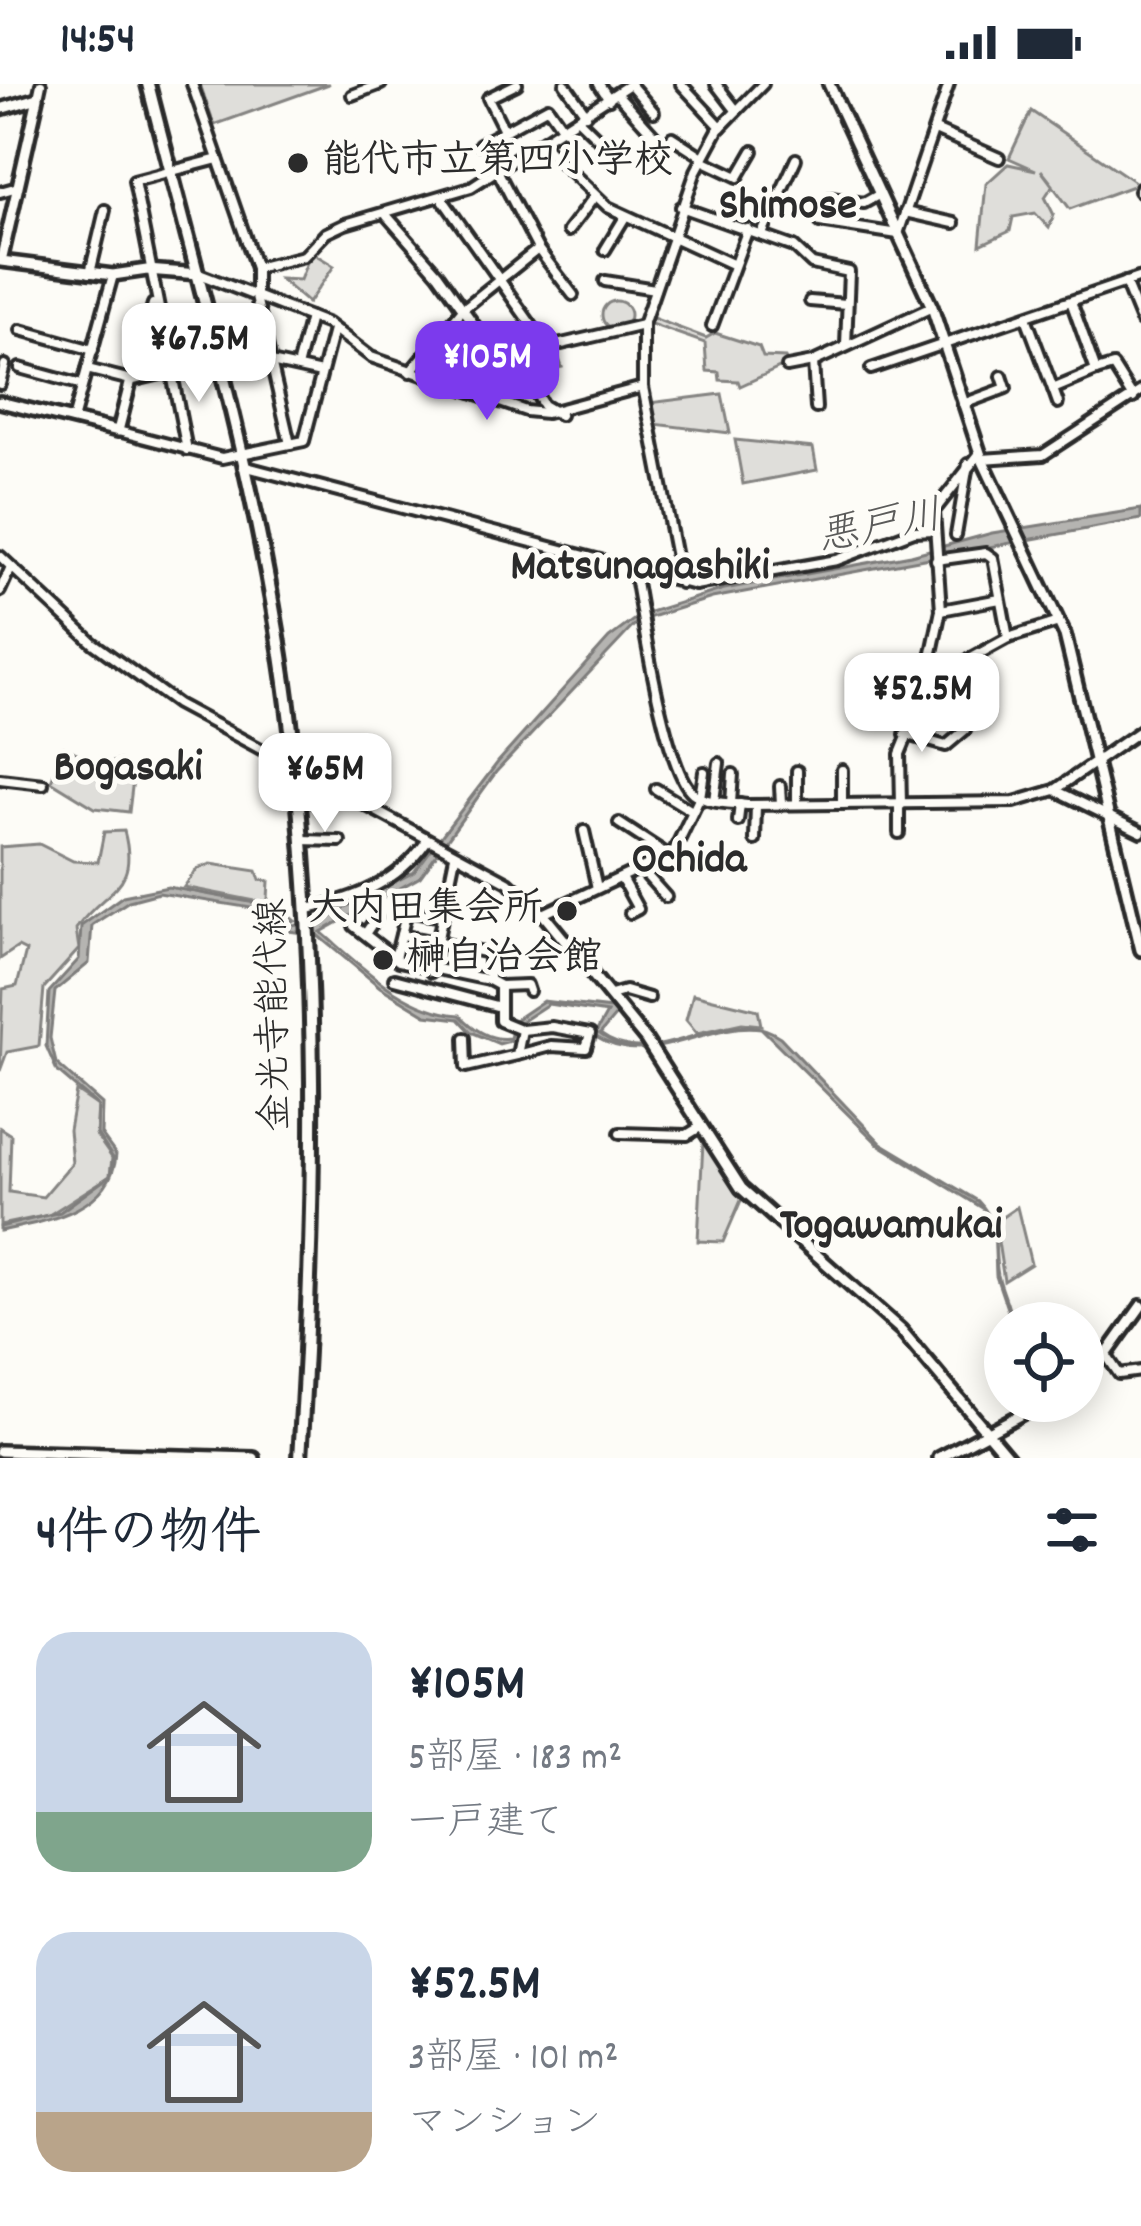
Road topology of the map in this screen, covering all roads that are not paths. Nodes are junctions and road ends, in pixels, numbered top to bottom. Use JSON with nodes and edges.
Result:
{"nodes":[{"id":1,"x":41,"y":84,"type":"edge"},
{"id":2,"x":148,"y":84,"type":"edge"},
{"id":3,"x":192,"y":84,"type":"edge"},
{"id":4,"x":381,"y":84,"type":"edge"},
{"id":5,"x":517,"y":84,"type":"edge"},
{"id":6,"x":566,"y":84,"type":"edge"},
{"id":7,"x":599,"y":84,"type":"edge"},
{"id":8,"x":630,"y":84,"type":"edge"},
{"id":9,"x":681,"y":84,"type":"edge"},
{"id":10,"x":716,"y":84,"type":"edge"},
{"id":11,"x":763,"y":84,"type":"edge"},
{"id":12,"x":829,"y":84,"type":"edge"},
{"id":13,"x":949,"y":84,"type":"edge"},
{"id":14,"x":352,"y":95,"type":"dead end"},
{"id":15,"x":613,"y":96,"type":"junction"},
{"id":16,"x":38,"y":98,"type":"junction"},
{"id":17,"x":0,"y":109,"type":"edge"},
{"id":18,"x":736,"y":110,"type":"junction"},
{"id":19,"x":654,"y":112,"type":"dead end"},
{"id":20,"x":583,"y":117,"type":"junction"},
{"id":21,"x":721,"y":127,"type":"junction"},
{"id":22,"x":504,"y":130,"type":"junction"},
{"id":23,"x":565,"y":130,"type":"junction"},
{"id":24,"x":935,"y":130,"type":"junction"},
{"id":25,"x":654,"y":135,"type":"dead end"},
{"id":26,"x":672,"y":137,"type":"dead end"},
{"id":27,"x":480,"y":144,"type":"dead end"},
{"id":28,"x":542,"y":144,"type":"junction"},
{"id":29,"x":753,"y":151,"type":"dead end"},
{"id":30,"x":616,"y":156,"type":"dead end"},
{"id":31,"x":702,"y":158,"type":"junction"},
{"id":32,"x":999,"y":158,"type":"dead end"},
{"id":33,"x":218,"y":159,"type":"junction"},
{"id":34,"x":796,"y":159,"type":"dead end"},
{"id":35,"x":172,"y":171,"type":"junction"},
{"id":36,"x":498,"y":172,"type":"junction"},
{"id":37,"x":19,"y":187,"type":"junction"},
{"id":38,"x":0,"y":192,"type":"edge"},
{"id":39,"x":880,"y":194,"type":"junction"},
{"id":40,"x":441,"y":196,"type":"junction"},
{"id":41,"x":594,"y":197,"type":"junction"},
{"id":42,"x":681,"y":207,"type":"junction"},
{"id":43,"x":105,"y":210,"type":"dead end"},
{"id":44,"x":905,"y":212,"type":"junction"},
{"id":45,"x":387,"y":216,"type":"junction"},
{"id":46,"x":625,"y":217,"type":"junction"},
{"id":47,"x":954,"y":224,"type":"dead end"},
{"id":48,"x":748,"y":229,"type":"junction"},
{"id":49,"x":568,"y":231,"type":"dead end"},
{"id":50,"x":762,"y":234,"type":"junction"},
{"id":51,"x":898,"y":234,"type":"junction"},
{"id":52,"x":669,"y":239,"type":"junction"},
{"id":53,"x":538,"y":249,"type":"junction"},
{"id":54,"x":605,"y":250,"type":"dead end"},
{"id":55,"x":0,"y":262,"type":"edge"},
{"id":56,"x":732,"y":264,"type":"junction"},
{"id":57,"x":256,"y":268,"type":"junction"},
{"id":58,"x":147,"y":270,"type":"junction"},
{"id":59,"x":89,"y":273,"type":"junction"},
{"id":60,"x":200,"y":274,"type":"junction"},
{"id":61,"x":113,"y":275,"type":"junction"},
{"id":62,"x":1141,"y":277,"type":"edge"},
{"id":63,"x":499,"y":279,"type":"junction"},
{"id":64,"x":605,"y":281,"type":"dead end"},
{"id":65,"x":1125,"y":282,"type":"junction"},
{"id":66,"x":655,"y":289,"type":"junction"},
{"id":67,"x":573,"y":296,"type":"dead end"},
{"id":68,"x":256,"y":297,"type":"junction"},
{"id":69,"x":154,"y":300,"type":"junction"},
{"id":70,"x":810,"y":302,"type":"dead end"},
{"id":71,"x":846,"y":304,"type":"junction"},
{"id":72,"x":1072,"y":304,"type":"junction"},
{"id":73,"x":463,"y":308,"type":"junction"},
{"id":74,"x":932,"y":308,"type":"junction"},
{"id":75,"x":310,"y":317,"type":"junction"},
{"id":76,"x":1027,"y":320,"type":"junction"},
{"id":77,"x":1141,"y":321,"type":"edge"},
{"id":78,"x":643,"y":326,"type":"junction"},
{"id":79,"x":712,"y":326,"type":"dead end"},
{"id":80,"x":333,"y":328,"type":"junction"},
{"id":81,"x":21,"y":330,"type":"dead end"},
{"id":82,"x":944,"y":344,"type":"junction"},
{"id":83,"x":846,"y":345,"type":"junction"},
{"id":84,"x":93,"y":350,"type":"junction"},
{"id":85,"x":220,"y":359,"type":"junction"},
{"id":86,"x":271,"y":362,"type":"junction"},
{"id":87,"x":813,"y":362,"type":"junction"},
{"id":88,"x":5,"y":364,"type":"dead end"},
{"id":89,"x":787,"y":367,"type":"dead end"},
{"id":90,"x":20,"y":368,"type":"dead end"},
{"id":91,"x":297,"y":368,"type":"junction"},
{"id":92,"x":871,"y":368,"type":"dead end"},
{"id":93,"x":87,"y":369,"type":"junction"},
{"id":94,"x":169,"y":369,"type":"junction"},
{"id":95,"x":1096,"y":371,"type":"junction"},
{"id":96,"x":410,"y":372,"type":"junction"},
{"id":97,"x":224,"y":373,"type":"junction"},
{"id":98,"x":321,"y":373,"type":"junction"},
{"id":99,"x":1002,"y":376,"type":"dead end"},
{"id":100,"x":131,"y":380,"type":"junction"},
{"id":101,"x":0,"y":384,"type":"edge"},
{"id":102,"x":82,"y":385,"type":"junction"},
{"id":103,"x":643,"y":387,"type":"junction"},
{"id":104,"x":1053,"y":389,"type":"junction"},
{"id":105,"x":1137,"y":395,"type":"edge"},
{"id":106,"x":0,"y":402,"type":"edge"},
{"id":107,"x":1058,"y":403,"type":"dead end"},
{"id":108,"x":962,"y":404,"type":"junction"},
{"id":109,"x":1124,"y":406,"type":"junction"},
{"id":110,"x":816,"y":408,"type":"dead end"},
{"id":111,"x":1141,"y":410,"type":"edge"},
{"id":112,"x":557,"y":411,"type":"junction"},
{"id":113,"x":73,"y":420,"type":"junction"},
{"id":114,"x":118,"y":431,"type":"junction"},
{"id":115,"x":290,"y":444,"type":"junction"},
{"id":116,"x":187,"y":450,"type":"junction"},
{"id":117,"x":981,"y":456,"type":"junction"},
{"id":118,"x":241,"y":460,"type":"junction"},
{"id":119,"x":968,"y":463,"type":"junction"},
{"id":120,"x":322,"y":470,"type":"dead end"},
{"id":121,"x":317,"y":486,"type":"junction"},
{"id":122,"x":956,"y":535,"type":"dead end"},
{"id":123,"x":933,"y":536,"type":"junction"},
{"id":124,"x":0,"y":556,"type":"edge"},
{"id":125,"x":936,"y":560,"type":"junction"},
{"id":126,"x":11,"y":567,"type":"junction"},
{"id":127,"x":634,"y":571,"type":"junction"},
{"id":128,"x":681,"y":583,"type":"junction"},
{"id":129,"x":0,"y":590,"type":"edge"},
{"id":130,"x":1000,"y":599,"type":"junction"},
{"id":131,"x":941,"y":610,"type":"junction"},
{"id":132,"x":1059,"y":622,"type":"junction"},
{"id":133,"x":1008,"y":638,"type":"junction"},
{"id":134,"x":926,"y":682,"type":"junction"},
{"id":135,"x":965,"y":730,"type":"dead end"},
{"id":136,"x":1141,"y":730,"type":"edge"},
{"id":137,"x":905,"y":734,"type":"junction"},
{"id":138,"x":1098,"y":760,"type":"junction"},
{"id":139,"x":718,"y":763,"type":"dead end"},
{"id":140,"x":295,"y":766,"type":"junction"},
{"id":141,"x":842,"y":770,"type":"dead end"},
{"id":142,"x":797,"y":771,"type":"dead end"},
{"id":143,"x":704,"y":772,"type":"dead end"},
{"id":144,"x":733,"y":774,"type":"dead end"},
{"id":145,"x":0,"y":779,"type":"edge"},
{"id":146,"x":44,"y":784,"type":"dead end"},
{"id":147,"x":780,"y":786,"type":"dead end"},
{"id":148,"x":656,"y":789,"type":"dead end"},
{"id":149,"x":1054,"y":790,"type":"junction"},
{"id":150,"x":700,"y":797,"type":"junction"},
{"id":151,"x":714,"y":801,"type":"junction"},
{"id":152,"x":735,"y":804,"type":"junction"},
{"id":153,"x":797,"y":804,"type":"junction"},
{"id":154,"x":842,"y":804,"type":"junction"},
{"id":155,"x":756,"y":805,"type":"junction"},
{"id":156,"x":781,"y":805,"type":"junction"},
{"id":157,"x":900,"y":805,"type":"junction"},
{"id":158,"x":692,"y":811,"type":"junction"},
{"id":159,"x":1111,"y":817,"type":"junction"},
{"id":160,"x":738,"y":820,"type":"dead end"},
{"id":161,"x":619,"y":823,"type":"dead end"},
{"id":162,"x":584,"y":831,"type":"dead end"},
{"id":163,"x":1141,"y":832,"type":"edge"},
{"id":164,"x":899,"y":833,"type":"dead end"},
{"id":165,"x":302,"y":840,"type":"junction"},
{"id":166,"x":755,"y":840,"type":"dead end"},
{"id":167,"x":340,"y":841,"type":"dead end"},
{"id":168,"x":425,"y":842,"type":"junction"},
{"id":169,"x":455,"y":856,"type":"junction"},
{"id":170,"x":669,"y":856,"type":"junction"},
{"id":171,"x":641,"y":869,"type":"junction"},
{"id":172,"x":621,"y":878,"type":"junction"},
{"id":173,"x":597,"y":888,"type":"junction"},
{"id":174,"x":666,"y":897,"type":"dead end"},
{"id":175,"x":630,"y":913,"type":"dead end"},
{"id":176,"x":308,"y":914,"type":"junction"},
{"id":177,"x":543,"y":914,"type":"junction"},
{"id":178,"x":443,"y":917,"type":"junction"},
{"id":179,"x":376,"y":918,"type":"dead end"},
{"id":180,"x":354,"y":926,"type":"dead end"},
{"id":181,"x":365,"y":934,"type":"junction"},
{"id":182,"x":401,"y":935,"type":"junction"},
{"id":183,"x":438,"y":943,"type":"junction"},
{"id":184,"x":1141,"y":950,"type":"edge"},
{"id":185,"x":395,"y":958,"type":"junction"},
{"id":186,"x":431,"y":972,"type":"junction"},
{"id":187,"x":394,"y":979,"type":"dead end"},
{"id":188,"x":489,"y":980,"type":"junction"},
{"id":189,"x":500,"y":986,"type":"junction"},
{"id":190,"x":530,"y":992,"type":"dead end"},
{"id":191,"x":611,"y":995,"type":"junction"},
{"id":192,"x":649,"y":998,"type":"dead end"},
{"id":193,"x":500,"y":1006,"type":"junction"},
{"id":194,"x":517,"y":1027,"type":"junction"},
{"id":195,"x":465,"y":1038,"type":"dead end"},
{"id":196,"x":517,"y":1055,"type":"junction"},
{"id":197,"x":700,"y":1127,"type":"junction"},
{"id":198,"x":620,"y":1133,"type":"dead end"},
{"id":199,"x":1141,"y":1306,"type":"edge"},
{"id":200,"x":1106,"y":1355,"type":"joint"},
{"id":201,"x":1141,"y":1370,"type":"edge"},
{"id":202,"x":1009,"y":1422,"type":"edge"},
{"id":203,"x":986,"y":1435,"type":"junction"},
{"id":204,"x":0,"y":1451,"type":"edge"},
{"id":205,"x":254,"y":1458,"type":"edge"},
{"id":206,"x":300,"y":1458,"type":"edge"},
{"id":207,"x":939,"y":1458,"type":"edge"},
{"id":208,"x":1009,"y":1458,"type":"edge"}],
"edges":[{"from":1,"to":16,"type":"street"},
{"from":2,"to":35,"type":"main road","name":"金光寺能代線"},
{"from":3,"to":33,"type":"street"},
{"from":4,"to":14,"type":"street"},
{"from":5,"to":22,"type":"street"},
{"from":6,"to":20,"type":"street"},
{"from":7,"to":15,"type":"street"},
{"from":8,"to":15,"type":"street"},
{"from":8,"to":19,"type":"street"},
{"from":9,"to":21,"type":"street"},
{"from":10,"to":18,"type":"street"},
{"from":11,"to":18,"type":"street"},
{"from":12,"to":39,"type":"street"},
{"from":13,"to":24,"type":"street"},
{"from":15,"to":20,"type":"street"},
{"from":15,"to":25,"type":"street"},
{"from":16,"to":17,"type":"street"},
{"from":16,"to":37,"type":"street"},
{"from":18,"to":21,"type":"street"},
{"from":20,"to":23,"type":"street"},
{"from":20,"to":30,"type":"street"},
{"from":21,"to":31,"type":"street"},
{"from":22,"to":23,"type":"street"},
{"from":22,"to":27,"type":"street"},
{"from":23,"to":28,"type":"street"},
{"from":24,"to":32,"type":"street"},
{"from":24,"to":44,"type":"street"},
{"from":26,"to":31,"type":"street"},
{"from":28,"to":36,"type":"street"},
{"from":28,"to":41,"type":"street"},
{"from":29,"to":31,"type":"street"},
{"from":31,"to":42,"type":"street"},
{"from":33,"to":35,"type":"street"},
{"from":33,"to":57,"type":"street"},
{"from":34,"to":50,"type":"street"},
{"from":35,"to":58,"type":"street"},
{"from":35,"to":60,"type":"main road","name":"金光寺能代線"},
{"from":36,"to":40,"type":"street"},
{"from":36,"to":53,"type":"street"},
{"from":37,"to":38,"type":"street"},
{"from":37,"to":55,"type":"street"},
{"from":39,"to":51,"type":"street"},
{"from":39,"to":51,"type":"street"},
{"from":40,"to":45,"type":"street"},
{"from":40,"to":63,"type":"street"},
{"from":41,"to":46,"type":"street"},
{"from":41,"to":49,"type":"street"},
{"from":42,"to":48,"type":"street"},
{"from":42,"to":52,"type":"street"},
{"from":43,"to":59,"type":"street"},
{"from":44,"to":47,"type":"street"},
{"from":44,"to":51,"type":"street"},
{"from":45,"to":57,"type":"street"},
{"from":45,"to":73,"type":"street"},
{"from":46,"to":52,"type":"street"},
{"from":46,"to":54,"type":"street"},
{"from":48,"to":50,"type":"street"},
{"from":48,"to":56,"type":"street"},
{"from":50,"to":71,"type":"street"},
{"from":51,"to":74,"type":"street"},
{"from":52,"to":56,"type":"street"},
{"from":52,"to":66,"type":"street"},
{"from":53,"to":63,"type":"street"},
{"from":53,"to":67,"type":"street"},
{"from":55,"to":59,"type":"street"},
{"from":56,"to":79,"type":"street"},
{"from":57,"to":68,"type":"street"},
{"from":58,"to":60,"type":"street"},
{"from":58,"to":61,"type":"street"},
{"from":58,"to":69,"type":"street"},
{"from":59,"to":61,"type":"street"},
{"from":60,"to":68,"type":"street"},
{"from":60,"to":85,"type":"main road","name":"金光寺能代線"},
{"from":61,"to":84,"type":"street"},
{"from":62,"to":65,"type":"street"},
{"from":63,"to":73,"type":"street"},
{"from":63,"to":78,"type":"street"},
{"from":64,"to":66,"type":"street"},
{"from":65,"to":72,"type":"street"},
{"from":65,"to":77,"type":"street"},
{"from":66,"to":78,"type":"street"},
{"from":68,"to":75,"type":"street"},
{"from":68,"to":86,"type":"street"},
{"from":69,"to":94,"type":"street"},
{"from":69,"to":100,"type":"street"},
{"from":70,"to":71,"type":"street"},
{"from":71,"to":83,"type":"street"},
{"from":72,"to":76,"type":"street"},
{"from":72,"to":95,"type":"street"},
{"from":73,"to":96,"type":"street"},
{"from":73,"to":112,"type":"street"},
{"from":74,"to":82,"type":"street"},
{"from":74,"to":83,"type":"street"},
{"from":75,"to":80,"type":"street"},
{"from":75,"to":91,"type":"street"},
{"from":76,"to":82,"type":"street"},
{"from":76,"to":104,"type":"street"},
{"from":78,"to":103,"type":"street"},
{"from":80,"to":96,"type":"street"},
{"from":80,"to":98,"type":"street"},
{"from":81,"to":84,"type":"street"},
{"from":82,"to":92,"type":"street"},
{"from":82,"to":108,"type":"street"},
{"from":83,"to":87,"type":"street"},
{"from":84,"to":93,"type":"street"},
{"from":85,"to":94,"type":"street"},
{"from":85,"to":97,"type":"main road","name":"金光寺能代線"},
{"from":86,"to":91,"type":"street"},
{"from":86,"to":97,"type":"street"},
{"from":86,"to":115,"type":"street"},
{"from":87,"to":89,"type":"street"},
{"from":87,"to":110,"type":"street"},
{"from":88,"to":101,"type":"street"},
{"from":90,"to":102,"type":"street"},
{"from":91,"to":98,"type":"street"},
{"from":93,"to":100,"type":"street"},
{"from":93,"to":102,"type":"street"},
{"from":94,"to":100,"type":"street"},
{"from":94,"to":116,"type":"street"},
{"from":95,"to":104,"type":"street"},
{"from":95,"to":105,"type":"street"},
{"from":96,"to":112,"type":"street"},
{"from":97,"to":118,"type":"main road","name":"金光寺能代線"},
{"from":98,"to":115,"type":"street"},
{"from":99,"to":108,"type":"street"},
{"from":100,"to":114,"type":"street"},
{"from":102,"to":113,"type":"street"},
{"from":103,"to":112,"type":"street"},
{"from":103,"to":128,"type":"street"},
{"from":104,"to":107,"type":"street"},
{"from":105,"to":109,"type":"street"},
{"from":106,"to":113,"type":"street"},
{"from":108,"to":117,"type":"street"},
{"from":109,"to":111,"type":"street"},
{"from":109,"to":117,"type":"street"},
{"from":113,"to":114,"type":"street"},
{"from":114,"to":116,"type":"street"},
{"from":115,"to":118,"type":"street"},
{"from":116,"to":118,"type":"street"},
{"from":117,"to":119,"type":"street"},
{"from":117,"to":132,"type":"street"},
{"from":118,"to":121,"type":"street"},
{"from":118,"to":140,"type":"main road","name":"金光寺能代線"},
{"from":119,"to":122,"type":"street"},
{"from":119,"to":123,"type":"street"},
{"from":120,"to":121,"type":"street"},
{"from":121,"to":127,"type":"street"},
{"from":123,"to":125,"type":"street"},
{"from":123,"to":128,"type":"street"},
{"from":124,"to":126,"type":"street"},
{"from":125,"to":130,"type":"street"},
{"from":125,"to":131,"type":"street"},
{"from":126,"to":129,"type":"street"},
{"from":126,"to":140,"type":"street"},
{"from":127,"to":128,"type":"street"},
{"from":127,"to":150,"type":"street"},
{"from":130,"to":131,"type":"street"},
{"from":130,"to":133,"type":"street"},
{"from":131,"to":134,"type":"street"},
{"from":132,"to":133,"type":"street"},
{"from":132,"to":138,"type":"street"},
{"from":133,"to":134,"type":"street"},
{"from":134,"to":137,"type":"street"},
{"from":135,"to":137,"type":"street"},
{"from":136,"to":138,"type":"street"},
{"from":137,"to":157,"type":"street"},
{"from":138,"to":149,"type":"street"},
{"from":138,"to":159,"type":"street"},
{"from":139,"to":151,"type":"street"},
{"from":140,"to":165,"type":"main road","name":"金光寺能代線"},
{"from":140,"to":168,"type":"street"},
{"from":141,"to":154,"type":"street"},
{"from":142,"to":153,"type":"street"},
{"from":143,"to":150,"type":"street"},
{"from":144,"to":152,"type":"street"},
{"from":145,"to":146,"type":"street"},
{"from":147,"to":156,"type":"street"},
{"from":148,"to":158,"type":"street"},
{"from":149,"to":157,"type":"street"},
{"from":149,"to":159,"type":"street"},
{"from":150,"to":151,"type":"street"},
{"from":150,"to":158,"type":"street"},
{"from":151,"to":152,"type":"street"},
{"from":152,"to":155,"type":"street"},
{"from":152,"to":160,"type":"street"},
{"from":153,"to":154,"type":"street"},
{"from":153,"to":156,"type":"street"},
{"from":154,"to":157,"type":"street"},
{"from":155,"to":156,"type":"street"},
{"from":155,"to":166,"type":"street"},
{"from":157,"to":164,"type":"street"},
{"from":158,"to":170,"type":"street"},
{"from":159,"to":163,"type":"street"},
{"from":159,"to":184,"type":"street"},
{"from":161,"to":170,"type":"street"},
{"from":162,"to":173,"type":"street"},
{"from":165,"to":167,"type":"street"},
{"from":165,"to":176,"type":"main road","name":"金光寺能代線"},
{"from":168,"to":169,"type":"street"},
{"from":168,"to":176,"type":"street"},
{"from":169,"to":177,"type":"street"},
{"from":169,"to":178,"type":"street"},
{"from":170,"to":171,"type":"street"},
{"from":171,"to":172,"type":"street"},
{"from":171,"to":174,"type":"street"},
{"from":172,"to":173,"type":"street"},
{"from":172,"to":175,"type":"street"},
{"from":173,"to":177,"type":"street"},
{"from":176,"to":206,"type":"main road","name":"金光寺能代線"},
{"from":177,"to":191,"type":"street"},
{"from":178,"to":182,"type":"street"},
{"from":178,"to":183,"type":"street"},
{"from":179,"to":181,"type":"street"},
{"from":180,"to":181,"type":"street"},
{"from":181,"to":185,"type":"street"},
{"from":182,"to":183,"type":"street"},
{"from":182,"to":185,"type":"street"},
{"from":183,"to":186,"type":"street"},
{"from":183,"to":188,"type":"street"},
{"from":185,"to":186,"type":"street"},
{"from":186,"to":188,"type":"street"},
{"from":187,"to":193,"type":"street"},
{"from":188,"to":189,"type":"street"},
{"from":189,"to":190,"type":"street"},
{"from":189,"to":193,"type":"street"},
{"from":191,"to":192,"type":"street"},
{"from":191,"to":197,"type":"street"},
{"from":193,"to":194,"type":"street"},
{"from":194,"to":196,"type":"street"},
{"from":194,"to":196,"type":"street"},
{"from":195,"to":196,"type":"street"},
{"from":197,"to":198,"type":"street"},
{"from":197,"to":203,"type":"street"},
{"from":199,"to":200,"type":"street"},
{"from":200,"to":201,"type":"street"},
{"from":202,"to":203,"type":"street"},
{"from":203,"to":207,"type":"street"},
{"from":203,"to":208,"type":"street"},
{"from":204,"to":205,"type":"street"}]}
